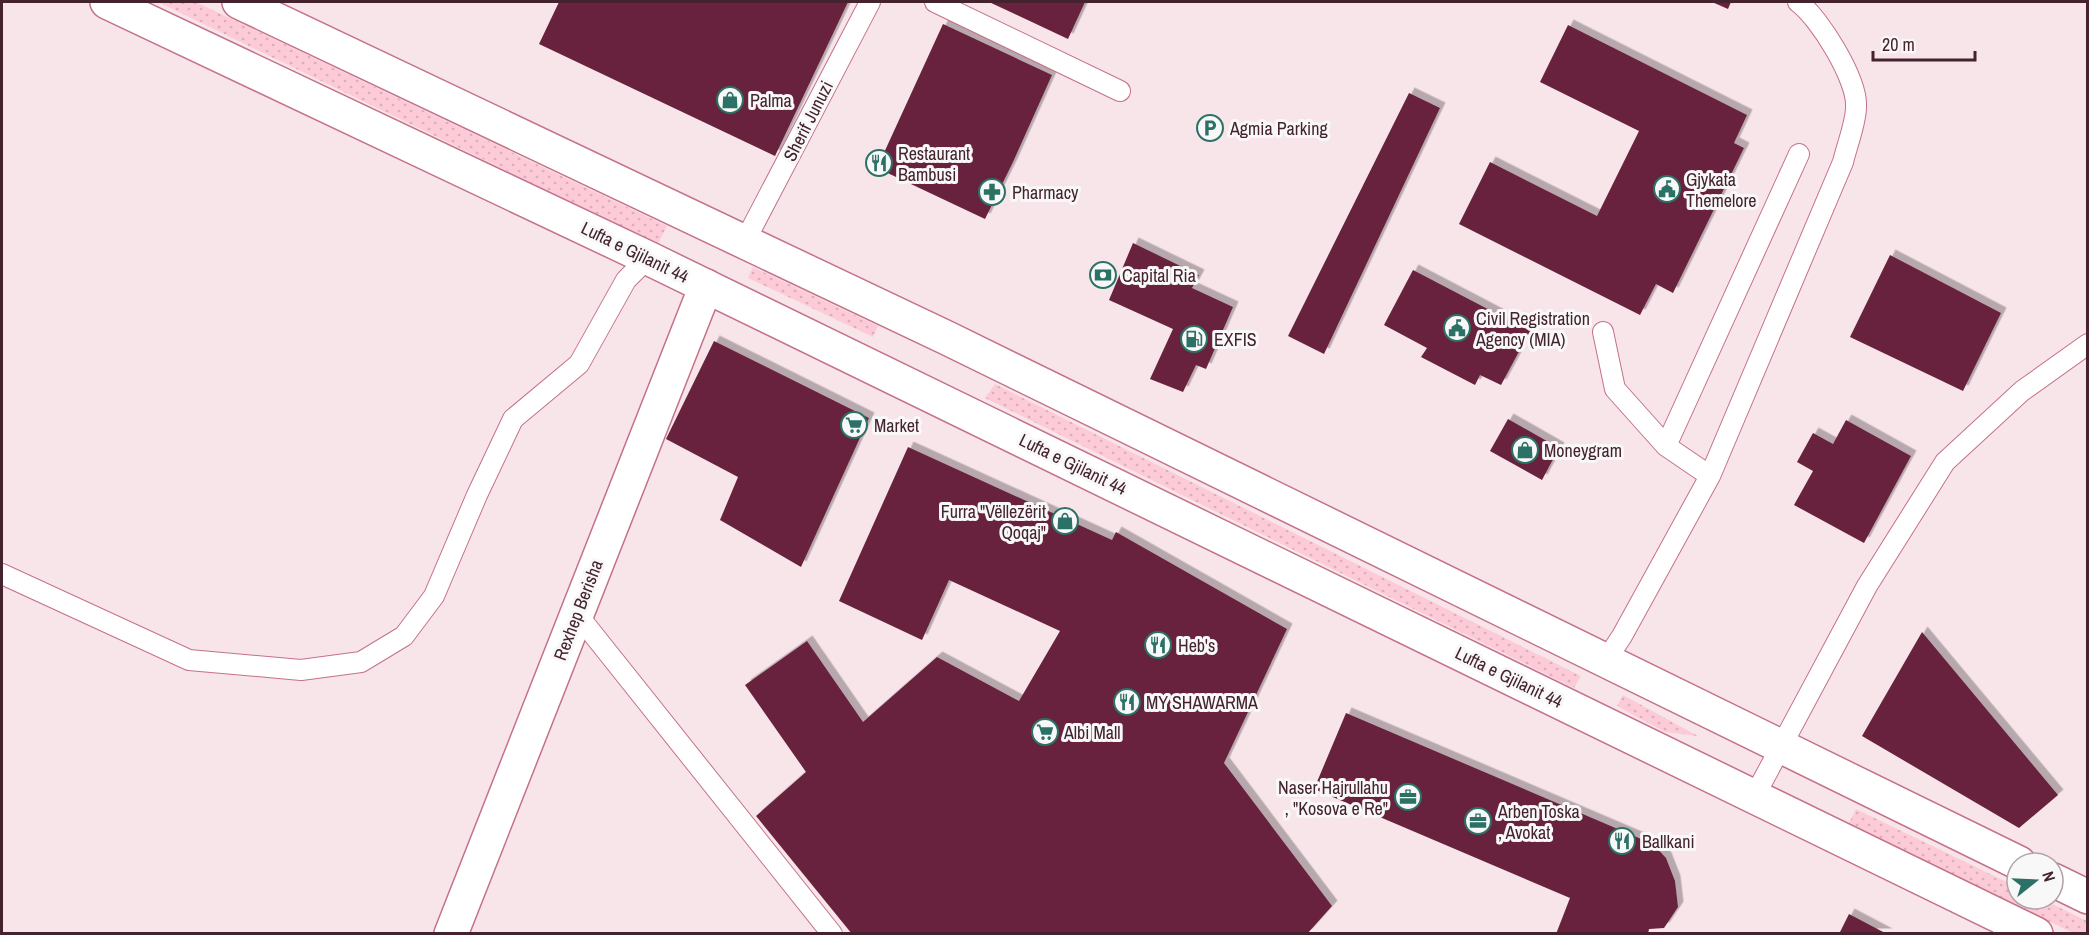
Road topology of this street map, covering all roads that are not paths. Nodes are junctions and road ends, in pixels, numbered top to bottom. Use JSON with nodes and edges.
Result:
{"nodes":[{"id":1,"x":106,"y":2,"type":"edge"},
{"id":2,"x":240,"y":2,"type":"edge"},
{"id":3,"x":870,"y":2,"type":"edge"},
{"id":4,"x":935,"y":2,"type":"edge"},
{"id":5,"x":1798,"y":2,"type":"edge"},
{"id":6,"x":1120,"y":91,"type":"dead end"},
{"id":7,"x":1799,"y":154,"type":"dead end"},
{"id":8,"x":745,"y":241,"type":"junction"},
{"id":9,"x":648,"y":258,"type":"junction"},
{"id":10,"x":706,"y":286,"type":"junction"},
{"id":11,"x":1604,"y":332,"type":"dead end"},
{"id":12,"x":2088,"y":344,"type":"edge"},
{"id":13,"x":1666,"y":446,"type":"junction"},
{"id":14,"x":1710,"y":476,"type":"junction"},
{"id":15,"x":2,"y":574,"type":"edge"},
{"id":16,"x":577,"y":614,"type":"junction"},
{"id":17,"x":1606,"y":660,"type":"junction"},
{"id":18,"x":1781,"y":747,"type":"junction"},
{"id":19,"x":1754,"y":797,"type":"junction"},
{"id":20,"x":2005,"y":856,"type":"edge"},
{"id":21,"x":2065,"y":886,"type":"edge"},
{"id":22,"x":2088,"y":897,"type":"edge"},
{"id":23,"x":451,"y":933,"type":"edge"},
{"id":24,"x":832,"y":933,"type":"edge"},
{"id":25,"x":2036,"y":933,"type":"edge"}],
"edges":[{"from":1,"to":9,"type":"main road","name":"Lufta e Gjilanit 44"},
{"from":2,"to":8,"type":"main road"},
{"from":3,"to":8,"type":"lane","name":"Sherif Junuzi"},
{"from":4,"to":6,"type":"lane"},
{"from":5,"to":14,"type":"lane"},
{"from":7,"to":13,"type":"lane"},
{"from":8,"to":17,"type":"main road"},
{"from":9,"to":10,"type":"main road","name":"Lufta e Gjilanit 44"},
{"from":9,"to":15,"type":"lane"},
{"from":10,"to":16,"type":"main road","name":"Rexhep Berisha"},
{"from":10,"to":19,"type":"main road","name":"Lufta e Gjilanit 44"},
{"from":11,"to":13,"type":"lane"},
{"from":12,"to":18,"type":"lane"},
{"from":13,"to":14,"type":"lane"},
{"from":14,"to":17,"type":"lane"},
{"from":16,"to":23,"type":"main road","name":"Rexhep Berisha"},
{"from":16,"to":24,"type":"lane"},
{"from":17,"to":18,"type":"main road"},
{"from":18,"to":19,"type":"lane"},
{"from":18,"to":20,"type":"main road"},
{"from":19,"to":25,"type":"main road","name":"Lufta e Gjilanit 44"},
{"from":21,"to":22,"type":"main road"}]}
